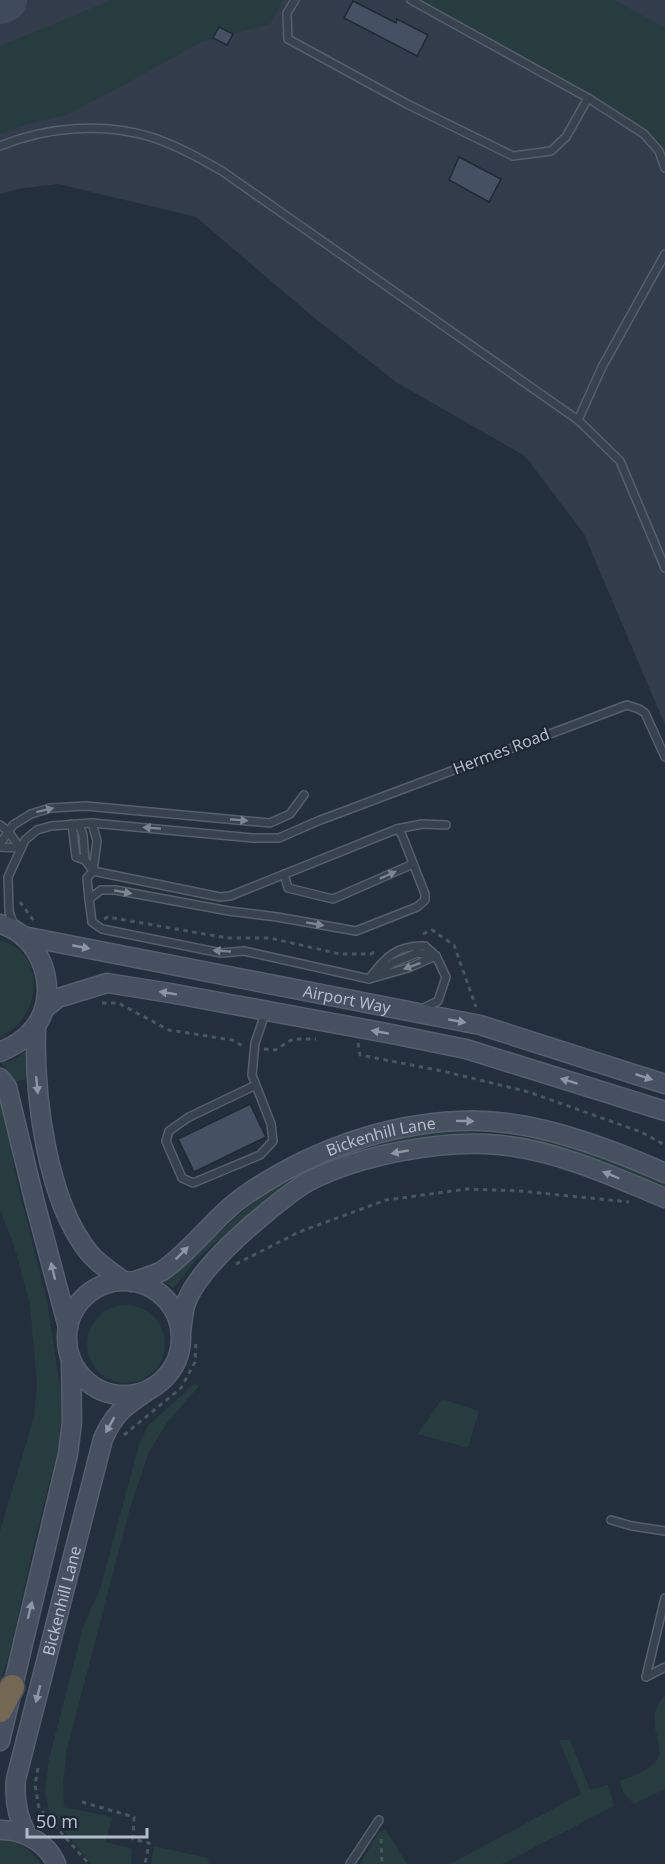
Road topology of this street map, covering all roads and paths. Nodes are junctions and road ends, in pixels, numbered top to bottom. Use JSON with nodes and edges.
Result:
{"nodes":[{"id":1,"x":295,"y":0,"type":"edge"},
{"id":2,"x":411,"y":0,"type":"edge"},
{"id":3,"x":588,"y":98,"type":"junction"},
{"id":4,"x":0,"y":146,"type":"edge"},
{"id":5,"x":665,"y":168,"type":"edge"},
{"id":6,"x":665,"y":254,"type":"edge"},
{"id":7,"x":578,"y":420,"type":"junction"},
{"id":8,"x":665,"y":568,"type":"edge"},
{"id":9,"x":665,"y":757,"type":"edge"},
{"id":10,"x":304,"y":795,"type":"dead end"},
{"id":11,"x":92,"y":823,"type":"junction"},
{"id":12,"x":76,"y":824,"type":"junction"},
{"id":13,"x":0,"y":825,"type":"edge"},
{"id":14,"x":446,"y":825,"type":"dead end"},
{"id":15,"x":397,"y":829,"type":"junction"},
{"id":16,"x":9,"y":831,"type":"junction"},
{"id":17,"x":0,"y":845,"type":"edge"},
{"id":18,"x":20,"y":848,"type":"junction"},
{"id":19,"x":413,"y":864,"type":"junction"},
{"id":20,"x":93,"y":871,"type":"junction"},
{"id":21,"x":284,"y":874,"type":"junction"},
{"id":22,"x":230,"y":896,"type":"junction"},
{"id":23,"x":89,"y":899,"type":"junction"},
{"id":24,"x":229,"y":911,"type":"junction"},
{"id":25,"x":97,"y":925,"type":"junction"},
{"id":26,"x":13,"y":931,"type":"edge"},
{"id":27,"x":422,"y":934,"type":"dead end"},
{"id":28,"x":381,"y":950,"type":"dead end"},
{"id":29,"x":436,"y":956,"type":"junction"},
{"id":30,"x":369,"y":979,"type":"junction"},
{"id":31,"x":97,"y":1003,"type":"dead end"},
{"id":32,"x":44,"y":1009,"type":"junction"},
{"id":33,"x":266,"y":1011,"type":"junction"},
{"id":34,"x":414,"y":1013,"type":"junction"},
{"id":35,"x":478,"y":1015,"type":"dead end"},
{"id":36,"x":36,"y":1027,"type":"junction"},
{"id":37,"x":326,"y":1039,"type":"dead end"},
{"id":38,"x":347,"y":1041,"type":"dead end"},
{"id":39,"x":255,"y":1048,"type":"junction"},
{"id":40,"x":0,"y":1052,"type":"edge"},
{"id":41,"x":0,"y":1078,"type":"edge"},
{"id":42,"x":665,"y":1084,"type":"edge"},
{"id":43,"x":256,"y":1085,"type":"junction"},
{"id":44,"x":665,"y":1111,"type":"edge"},
{"id":45,"x":665,"y":1145,"type":"edge"},
{"id":46,"x":665,"y":1173,"type":"edge"},
{"id":47,"x":665,"y":1198,"type":"edge"},
{"id":48,"x":637,"y":1204,"type":"dead end"},
{"id":49,"x":226,"y":1269,"type":"dead end"},
{"id":50,"x":128,"y":1281,"type":"junction"},
{"id":51,"x":68,"y":1327,"type":"junction"},
{"id":52,"x":189,"y":1336,"type":"junction"},
{"id":53,"x":71,"y":1360,"type":"junction"},
{"id":54,"x":153,"y":1387,"type":"junction"},
{"id":55,"x":123,"y":1436,"type":"dead end"},
{"id":56,"x":611,"y":1520,"type":"dead end"},
{"id":57,"x":665,"y":1531,"type":"edge"},
{"id":58,"x":665,"y":1598,"type":"edge"},
{"id":59,"x":665,"y":1667,"type":"edge"},
{"id":60,"x":12,"y":1687,"type":"junction"},
{"id":61,"x":0,"y":1710,"type":"edge"},
{"id":62,"x":0,"y":1741,"type":"edge"},
{"id":63,"x":38,"y":1766,"type":"dead end"},
{"id":64,"x":82,"y":1802,"type":"dead end"},
{"id":65,"x":380,"y":1820,"type":"joint"},
{"id":66,"x":0,"y":1830,"type":"edge"},
{"id":67,"x":27,"y":1835,"type":"junction"},
{"id":68,"x":56,"y":1863,"type":"edge"},
{"id":69,"x":89,"y":1864,"type":"edge"},
{"id":70,"x":145,"y":1864,"type":"edge"},
{"id":71,"x":350,"y":1864,"type":"edge"},
{"id":72,"x":382,"y":1864,"type":"edge"}],
"edges":[{"from":1,"to":3,"type":"lane"},
{"from":2,"to":3,"type":"lane"},
{"from":3,"to":5,"type":"lane"},
{"from":4,"to":7,"type":"lane"},
{"from":6,"to":7,"type":"lane"},
{"from":7,"to":8,"type":"lane"},
{"from":9,"to":11,"type":"lane","name":"Hermes Road","one_way":true},
{"from":16,"to":10,"type":"lane","one_way":true},
{"from":11,"to":12,"type":"lane","name":"Hermes Road"},
{"from":11,"to":20,"type":"lane"},
{"from":12,"to":18,"type":"lane","name":"Hermes Road"},
{"from":12,"to":20,"type":"lane"},
{"from":13,"to":16,"type":"lane"},
{"from":14,"to":15,"type":"lane"},
{"from":15,"to":19,"type":"lane"},
{"from":15,"to":21,"type":"lane"},
{"from":16,"to":17,"type":"lane"},
{"from":16,"to":18,"type":"lane"},
{"from":17,"to":18,"type":"lane"},
{"from":18,"to":26,"type":"lane"},
{"from":21,"to":19,"type":"lane","one_way":true},
{"from":24,"to":19,"type":"lane","one_way":true},
{"from":20,"to":22,"type":"lane"},
{"from":20,"to":23,"type":"lane"},
{"from":21,"to":22,"type":"lane"},
{"from":22,"to":24,"type":"lane"},
{"from":23,"to":24,"type":"lane","one_way":true},
{"from":23,"to":25,"type":"lane"},
{"from":25,"to":28,"type":"path"},
{"from":30,"to":25,"type":"lane","one_way":true},
{"from":26,"to":32,"type":"main road"},
{"from":26,"to":34,"type":"main road","name":"Airport Way","one_way":true},
{"from":27,"to":35,"type":"path"},
{"from":29,"to":30,"type":"lane","one_way":true},
{"from":29,"to":30,"type":"lane"},
{"from":29,"to":34,"type":"lane"},
{"from":31,"to":39,"type":"path"},
{"from":33,"to":32,"type":"main road","name":"Airport Way","one_way":true},
{"from":32,"to":36,"type":"main road"},
{"from":33,"to":39,"type":"lane"},
{"from":44,"to":33,"type":"main road","name":"Airport Way","one_way":true},
{"from":34,"to":42,"type":"main road","name":"Airport Way","one_way":true},
{"from":36,"to":40,"type":"main road"},
{"from":36,"to":50,"type":"main road","one_way":true},
{"from":37,"to":39,"type":"path"},
{"from":38,"to":45,"type":"path"},
{"from":39,"to":43,"type":"lane"},
{"from":51,"to":41,"type":"main road","one_way":true},
{"from":43,"to":43,"type":"lane"},
{"from":50,"to":46,"type":"main road","name":"Bickenhill Lane","one_way":true},
{"from":47,"to":52,"type":"main road","name":"Bickenhill Lane","one_way":true},
{"from":48,"to":49,"type":"path"},
{"from":50,"to":51,"type":"main road"},
{"from":50,"to":52,"type":"main road"},
{"from":51,"to":53,"type":"main road"},
{"from":52,"to":54,"type":"main road"},
{"from":52,"to":55,"type":"path"},
{"from":53,"to":54,"type":"main road"},
{"from":60,"to":53,"type":"main road","name":"Bickenhill Lane","one_way":true},
{"from":54,"to":67,"type":"main road","name":"Bickenhill Lane","one_way":true},
{"from":56,"to":57,"type":"lane"},
{"from":58,"to":59,"type":"lane"},
{"from":60,"to":61,"type":"highway"},
{"from":60,"to":62,"type":"main road","name":"Bickenhill Lane"},
{"from":63,"to":69,"type":"path"},
{"from":64,"to":70,"type":"path"},
{"from":65,"to":71,"type":"lane"},
{"from":65,"to":72,"type":"path"},
{"from":66,"to":67,"type":"main road"},
{"from":67,"to":68,"type":"main road"}]}
